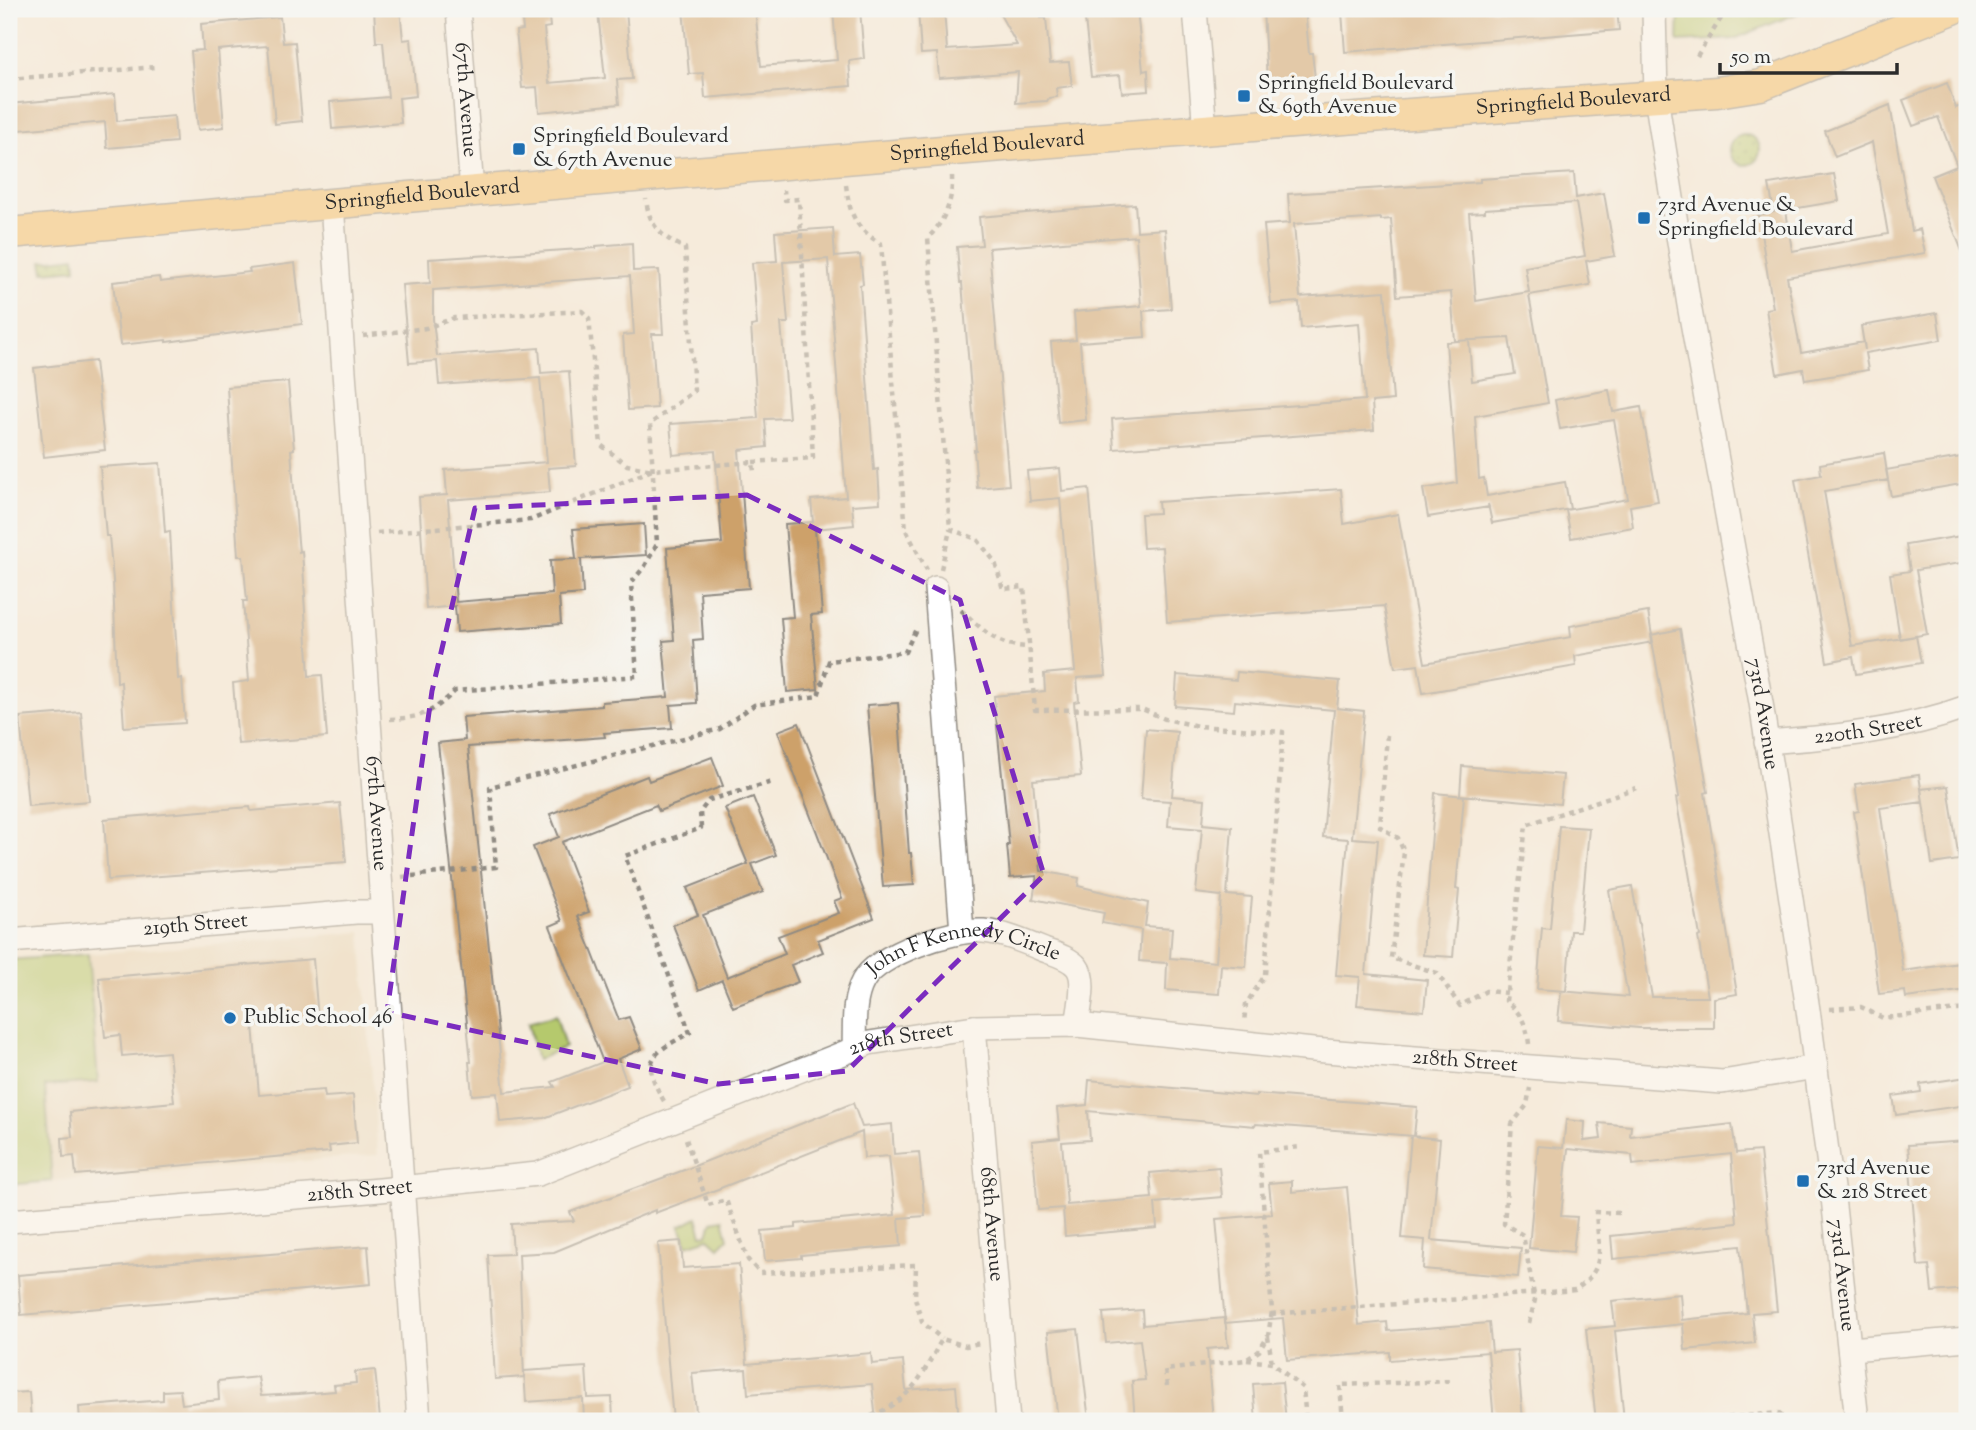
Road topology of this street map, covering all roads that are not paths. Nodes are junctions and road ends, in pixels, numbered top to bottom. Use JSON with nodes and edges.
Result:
{"nodes":[{"id":1,"x":458,"y":9,"type":"edge"},
{"id":2,"x":1195,"y":9,"type":"edge"},
{"id":3,"x":1654,"y":9,"type":"edge"},
{"id":4,"x":1953,"y":9,"type":"edge"},
{"id":5,"x":1656,"y":97,"type":"junction"},
{"id":6,"x":1205,"y":130,"type":"junction"},
{"id":7,"x":472,"y":191,"type":"junction"},
{"id":8,"x":332,"y":204,"type":"junction"},
{"id":9,"x":9,"y":233,"type":"edge"},
{"id":10,"x":936,"y":588,"type":"road end"},
{"id":11,"x":1967,"y":707,"type":"edge"},
{"id":12,"x":1766,"y":742,"type":"junction"},
{"id":13,"x":382,"y":912,"type":"junction"},
{"id":14,"x":962,"y":932,"type":"junction"},
{"id":15,"x":9,"y":941,"type":"edge"},
{"id":16,"x":1077,"y":1025,"type":"junction"},
{"id":17,"x":974,"y":1027,"type":"junction"},
{"id":18,"x":854,"y":1049,"type":"junction"},
{"id":19,"x":1816,"y":1067,"type":"junction"},
{"id":20,"x":402,"y":1187,"type":"junction"},
{"id":21,"x":9,"y":1221,"type":"edge"},
{"id":22,"x":1967,"y":1339,"type":"edge"},
{"id":23,"x":1851,"y":1349,"type":"junction"},
{"id":24,"x":419,"y":1421,"type":"edge"},
{"id":25,"x":1008,"y":1421,"type":"edge"},
{"id":26,"x":1857,"y":1421,"type":"edge"}],
"edges":[{"from":1,"to":7,"type":"street","name":"67th Avenue"},
{"from":2,"to":6,"type":"street"},
{"from":3,"to":5,"type":"street","name":"73rd Avenue"},
{"from":4,"to":5,"type":"main road","name":"Springfield Boulevard"},
{"from":5,"to":6,"type":"main road","name":"Springfield Boulevard"},
{"from":5,"to":12,"type":"street","name":"73rd Avenue"},
{"from":6,"to":7,"type":"main road","name":"Springfield Boulevard"},
{"from":7,"to":8,"type":"main road","name":"Springfield Boulevard"},
{"from":8,"to":9,"type":"main road","name":"Springfield Boulevard"},
{"from":8,"to":13,"type":"street","name":"67th Avenue"},
{"from":10,"to":14,"type":"street"},
{"from":11,"to":12,"type":"street","name":"220th Street"},
{"from":12,"to":19,"type":"street","name":"73rd Avenue"},
{"from":13,"to":15,"type":"street","name":"219th Street"},
{"from":13,"to":20,"type":"street","name":"67th Avenue"},
{"from":14,"to":16,"type":"street","name":"John F Kennedy Circle"},
{"from":14,"to":18,"type":"street","name":"John F Kennedy Circle"},
{"from":16,"to":17,"type":"street","name":"218th Street"},
{"from":16,"to":19,"type":"street","name":"218th Street"},
{"from":17,"to":18,"type":"street","name":"218th Street"},
{"from":17,"to":25,"type":"street","name":"68th Avenue"},
{"from":18,"to":20,"type":"street","name":"218th Street"},
{"from":19,"to":23,"type":"street","name":"73rd Avenue"},
{"from":20,"to":21,"type":"street","name":"218th Street"},
{"from":20,"to":24,"type":"street","name":"67th Avenue"},
{"from":22,"to":23,"type":"street"},
{"from":23,"to":26,"type":"street","name":"73rd Avenue"}]}
